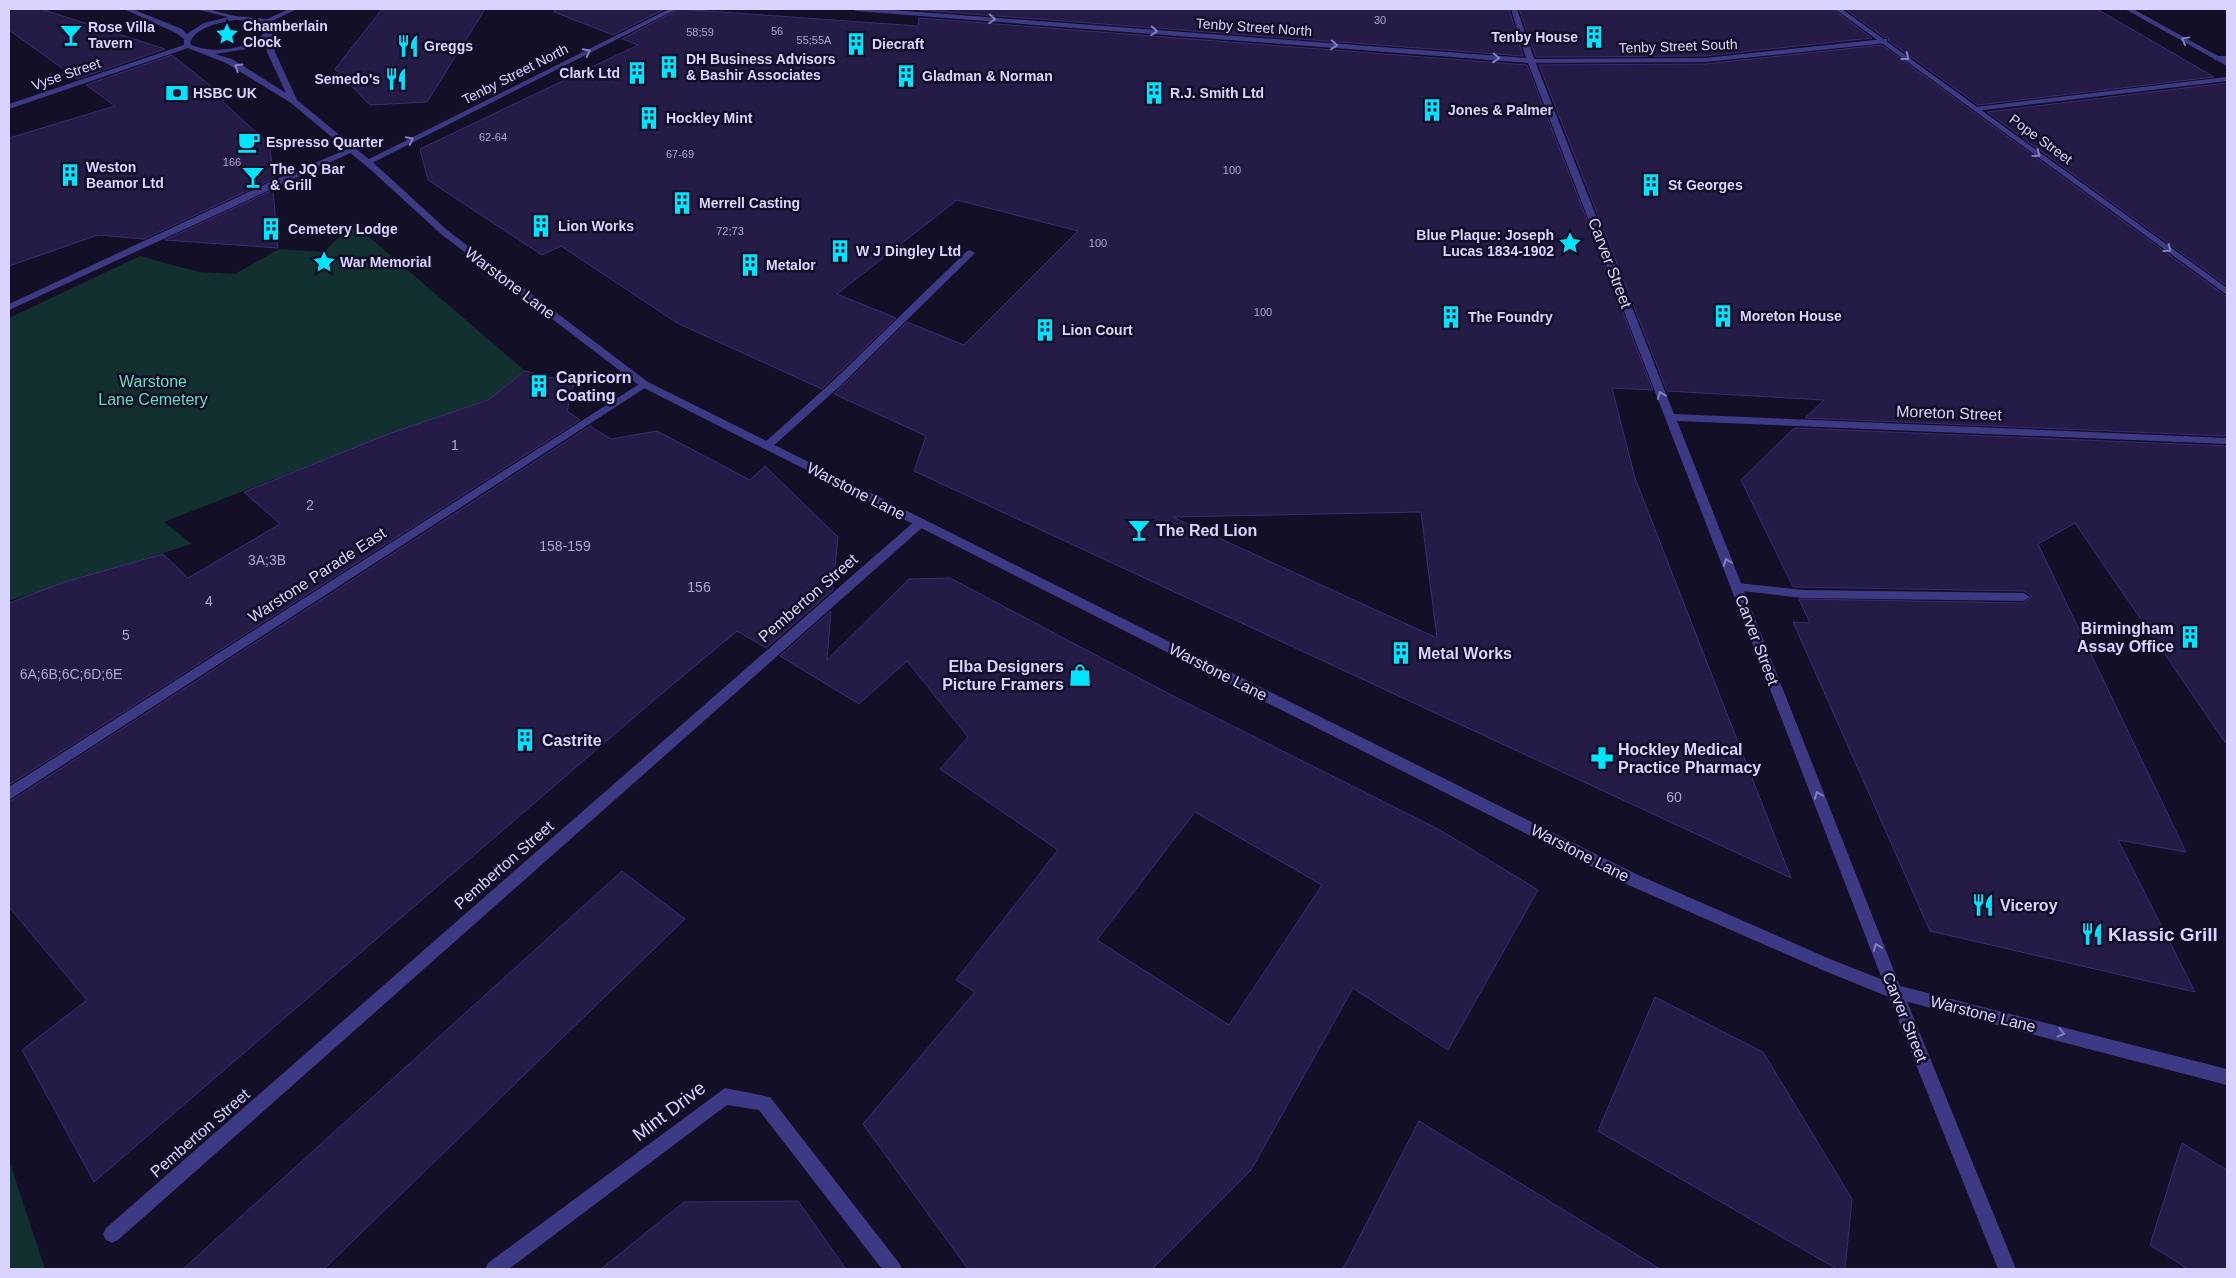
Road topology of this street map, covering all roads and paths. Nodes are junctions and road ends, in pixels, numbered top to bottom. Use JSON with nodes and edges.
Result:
{"nodes":[{"id":1,"x":127,"y":9,"type":"edge"},
{"id":2,"x":198,"y":9,"type":"edge"},
{"id":3,"x":294,"y":9,"type":"edge"},
{"id":4,"x":674,"y":9,"type":"edge"},
{"id":5,"x":856,"y":9,"type":"edge"},
{"id":6,"x":1514,"y":9,"type":"edge"},
{"id":7,"x":1838,"y":9,"type":"edge"},
{"id":8,"x":2128,"y":9,"type":"edge"},
{"id":9,"x":244,"y":18,"type":"junction"},
{"id":10,"x":267,"y":21,"type":"junction"},
{"id":11,"x":268,"y":34,"type":"junction"},
{"id":12,"x":1884,"y":41,"type":"junction"},
{"id":13,"x":188,"y":42,"type":"junction"},
{"id":14,"x":200,"y":51,"type":"junction"},
{"id":15,"x":2217,"y":58,"type":"junction"},
{"id":16,"x":2227,"y":58,"type":"edge"},
{"id":17,"x":1531,"y":61,"type":"junction"},
{"id":18,"x":2227,"y":64,"type":"edge"},
{"id":19,"x":2227,"y":79,"type":"edge"},
{"id":20,"x":294,"y":102,"type":"junction"},
{"id":21,"x":9,"y":107,"type":"edge"},
{"id":22,"x":1976,"y":109,"type":"junction"},
{"id":23,"x":353,"y":150,"type":"junction"},
{"id":24,"x":367,"y":162,"type":"junction"},
{"id":25,"x":970,"y":253,"type":"dead end"},
{"id":26,"x":2227,"y":292,"type":"edge"},
{"id":27,"x":9,"y":307,"type":"edge"},
{"id":28,"x":644,"y":384,"type":"junction"},
{"id":29,"x":1670,"y":417,"type":"junction"},
{"id":30,"x":2227,"y":441,"type":"edge"},
{"id":31,"x":767,"y":446,"type":"junction"},
{"id":32,"x":920,"y":523,"type":"junction"},
{"id":33,"x":1736,"y":587,"type":"junction"},
{"id":34,"x":2024,"y":597,"type":"dead end"},
{"id":35,"x":9,"y":794,"type":"edge"},
{"id":36,"x":1894,"y":992,"type":"junction"},
{"id":37,"x":2227,"y":1077,"type":"edge"},
{"id":38,"x":112,"y":1234,"type":"dead end"},
{"id":39,"x":886,"y":1267,"type":"edge"},
{"id":40,"x":494,"y":1269,"type":"edge"},
{"id":41,"x":2007,"y":1269,"type":"edge"}],
"edges":[{"from":1,"to":13,"type":"street"},
{"from":2,"to":9,"type":"street"},
{"from":3,"to":10,"type":"street"},
{"from":24,"to":4,"type":"street","name":"Tenby Street North","one_way":true},
{"from":5,"to":17,"type":"street","name":"Tenby Street North","one_way":true},
{"from":6,"to":17,"type":"street","name":"Carver Street"},
{"from":7,"to":12,"type":"street","name":"Pope Street"},
{"from":15,"to":8,"type":"street","one_way":true},
{"from":9,"to":10,"type":"street"},
{"from":9,"to":13,"type":"street","name":"Vyse Street"},
{"from":10,"to":11,"type":"street","name":"Warstone Lane"},
{"from":11,"to":14,"type":"street"},
{"from":11,"to":20,"type":"street","name":"Warstone Lane"},
{"from":12,"to":17,"type":"street","name":"Tenby Street South"},
{"from":12,"to":22,"type":"street","name":"Pope Street","one_way":true},
{"from":13,"to":14,"type":"street","name":"Warstone Lane"},
{"from":13,"to":21,"type":"street","name":"Vyse Street"},
{"from":20,"to":14,"type":"street","name":"Warstone Lane","one_way":true},
{"from":15,"to":16,"type":"street"},
{"from":15,"to":18,"type":"street"},
{"from":29,"to":17,"type":"street","name":"Carver Street","one_way":true},
{"from":19,"to":22,"type":"street"},
{"from":20,"to":23,"type":"street","name":"Warstone Lane"},
{"from":22,"to":26,"type":"street","name":"Pope Street","one_way":true},
{"from":23,"to":24,"type":"street","name":"Warstone Lane"},
{"from":23,"to":27,"type":"street"},
{"from":24,"to":28,"type":"street","name":"Warstone Lane"},
{"from":25,"to":31,"type":"street"},
{"from":28,"to":31,"type":"street","name":"Warstone Lane"},
{"from":28,"to":35,"type":"street","name":"Warstone Parade East"},
{"from":29,"to":30,"type":"street","name":"Moreton Street"},
{"from":33,"to":29,"type":"street","name":"Carver Street","one_way":true},
{"from":31,"to":32,"type":"street","name":"Warstone Lane"},
{"from":32,"to":36,"type":"street","name":"Warstone Lane"},
{"from":32,"to":38,"type":"street","name":"Pemberton Street"},
{"from":33,"to":34,"type":"street"},
{"from":36,"to":33,"type":"street","name":"Carver Street","one_way":true},
{"from":36,"to":37,"type":"street","name":"Warstone Lane","one_way":true},
{"from":36,"to":41,"type":"street","name":"Carver Street"},
{"from":39,"to":40,"type":"street","name":"Mint Drive"}]}
